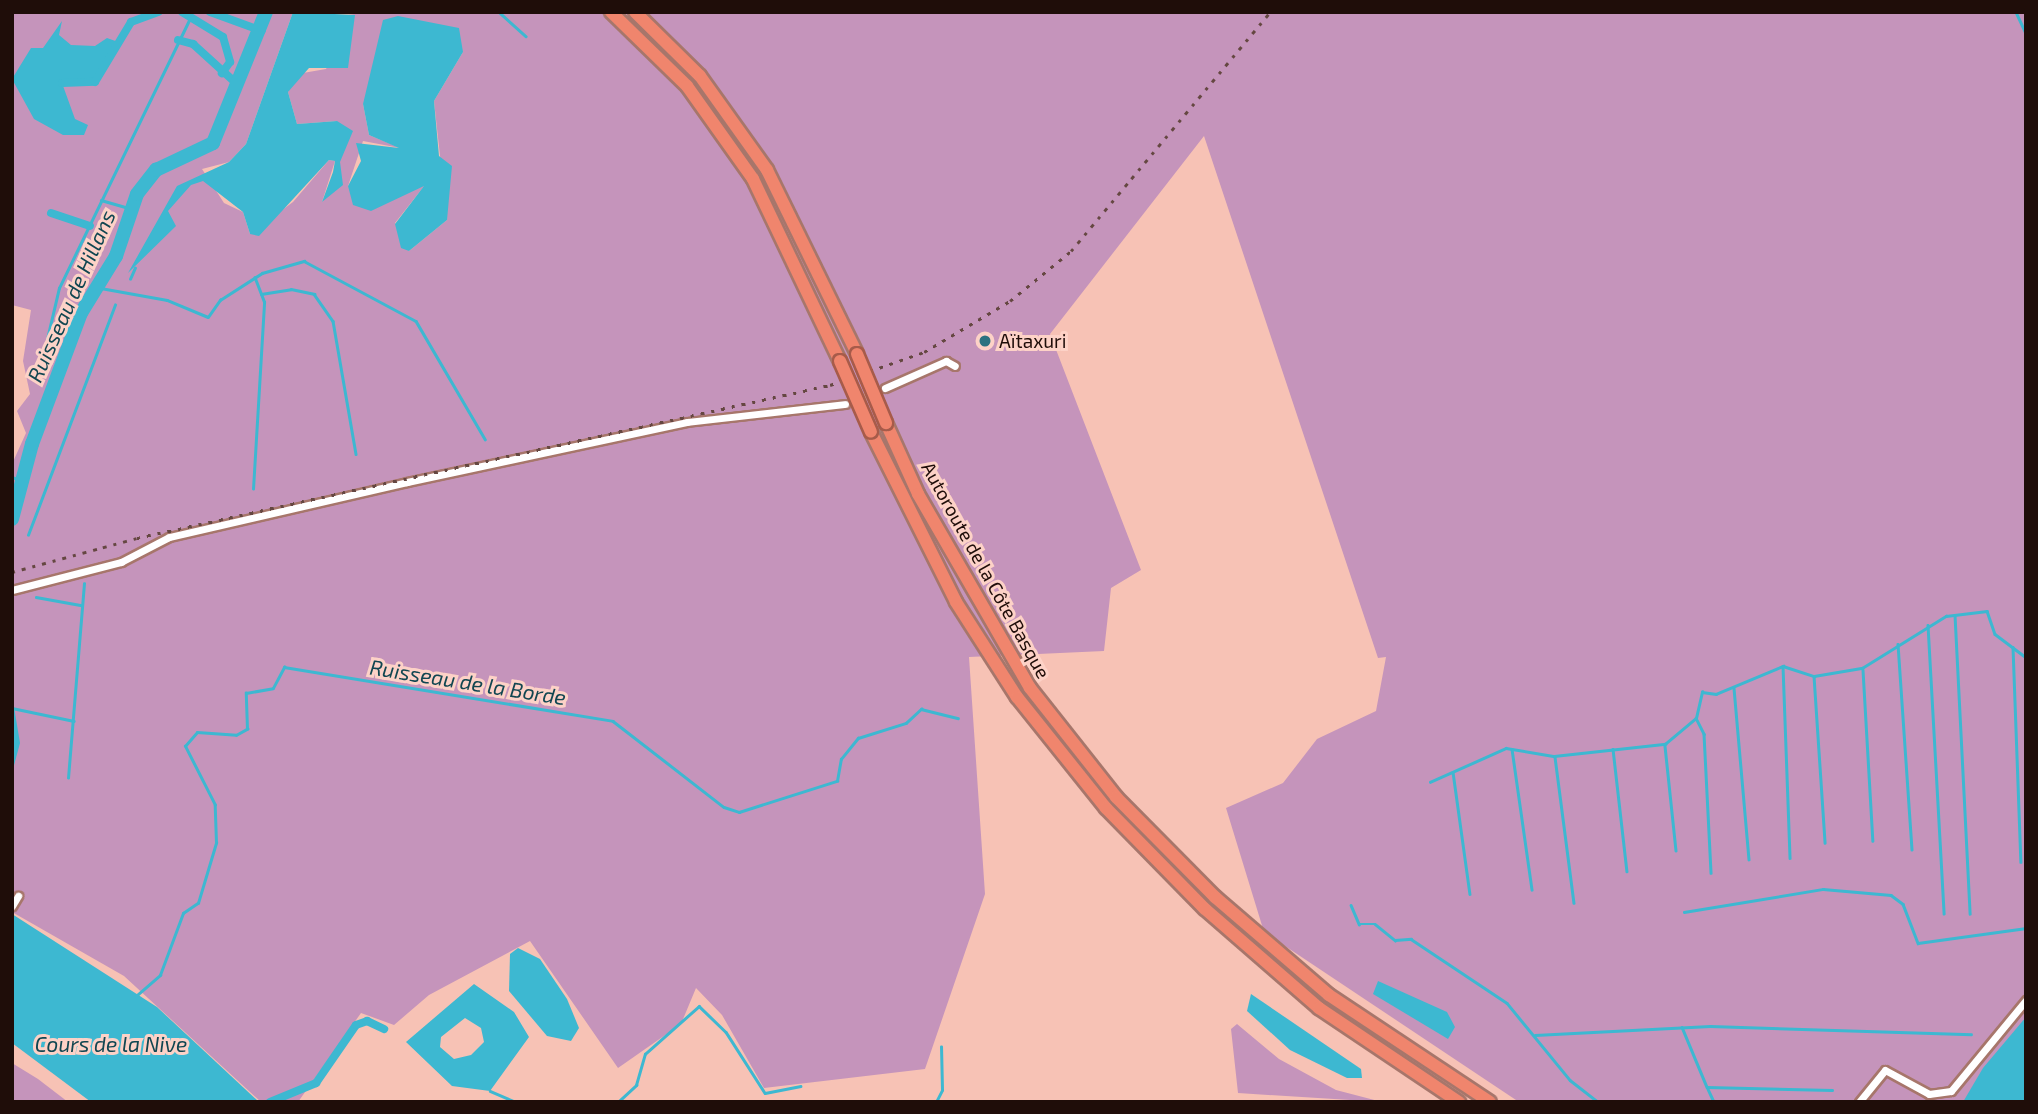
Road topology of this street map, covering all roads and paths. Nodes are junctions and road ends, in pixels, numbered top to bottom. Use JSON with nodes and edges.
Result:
{"nodes":[{"id":1,"x":611,"y":12,"type":"edge"},
{"id":2,"x":635,"y":12,"type":"edge"},
{"id":3,"x":955,"y":366,"type":"dead end"},
{"id":4,"x":885,"y":388,"type":"tunnel mouth"},
{"id":5,"x":845,"y":404,"type":"tunnel mouth"},
{"id":6,"x":12,"y":590,"type":"edge"},
{"id":7,"x":19,"y":896,"type":"dead end"},
{"id":8,"x":13,"y":905,"type":"edge"},
{"id":9,"x":2026,"y":1000,"type":"edge"},
{"id":10,"x":1460,"y":1102,"type":"edge"},
{"id":11,"x":1490,"y":1102,"type":"edge"},
{"id":12,"x":1859,"y":1102,"type":"edge"}],
"edges":[{"from":1,"to":10,"type":"highway","name":"Autoroute de la Côte Basque","bridge":true},
{"from":2,"to":11,"type":"highway","name":"Autoroute de la Côte Basque","bridge":true},
{"from":3,"to":4,"type":"street"},
{"from":5,"to":6,"type":"street"},
{"from":7,"to":8,"type":"street"},
{"from":9,"to":12,"type":"street"}]}
